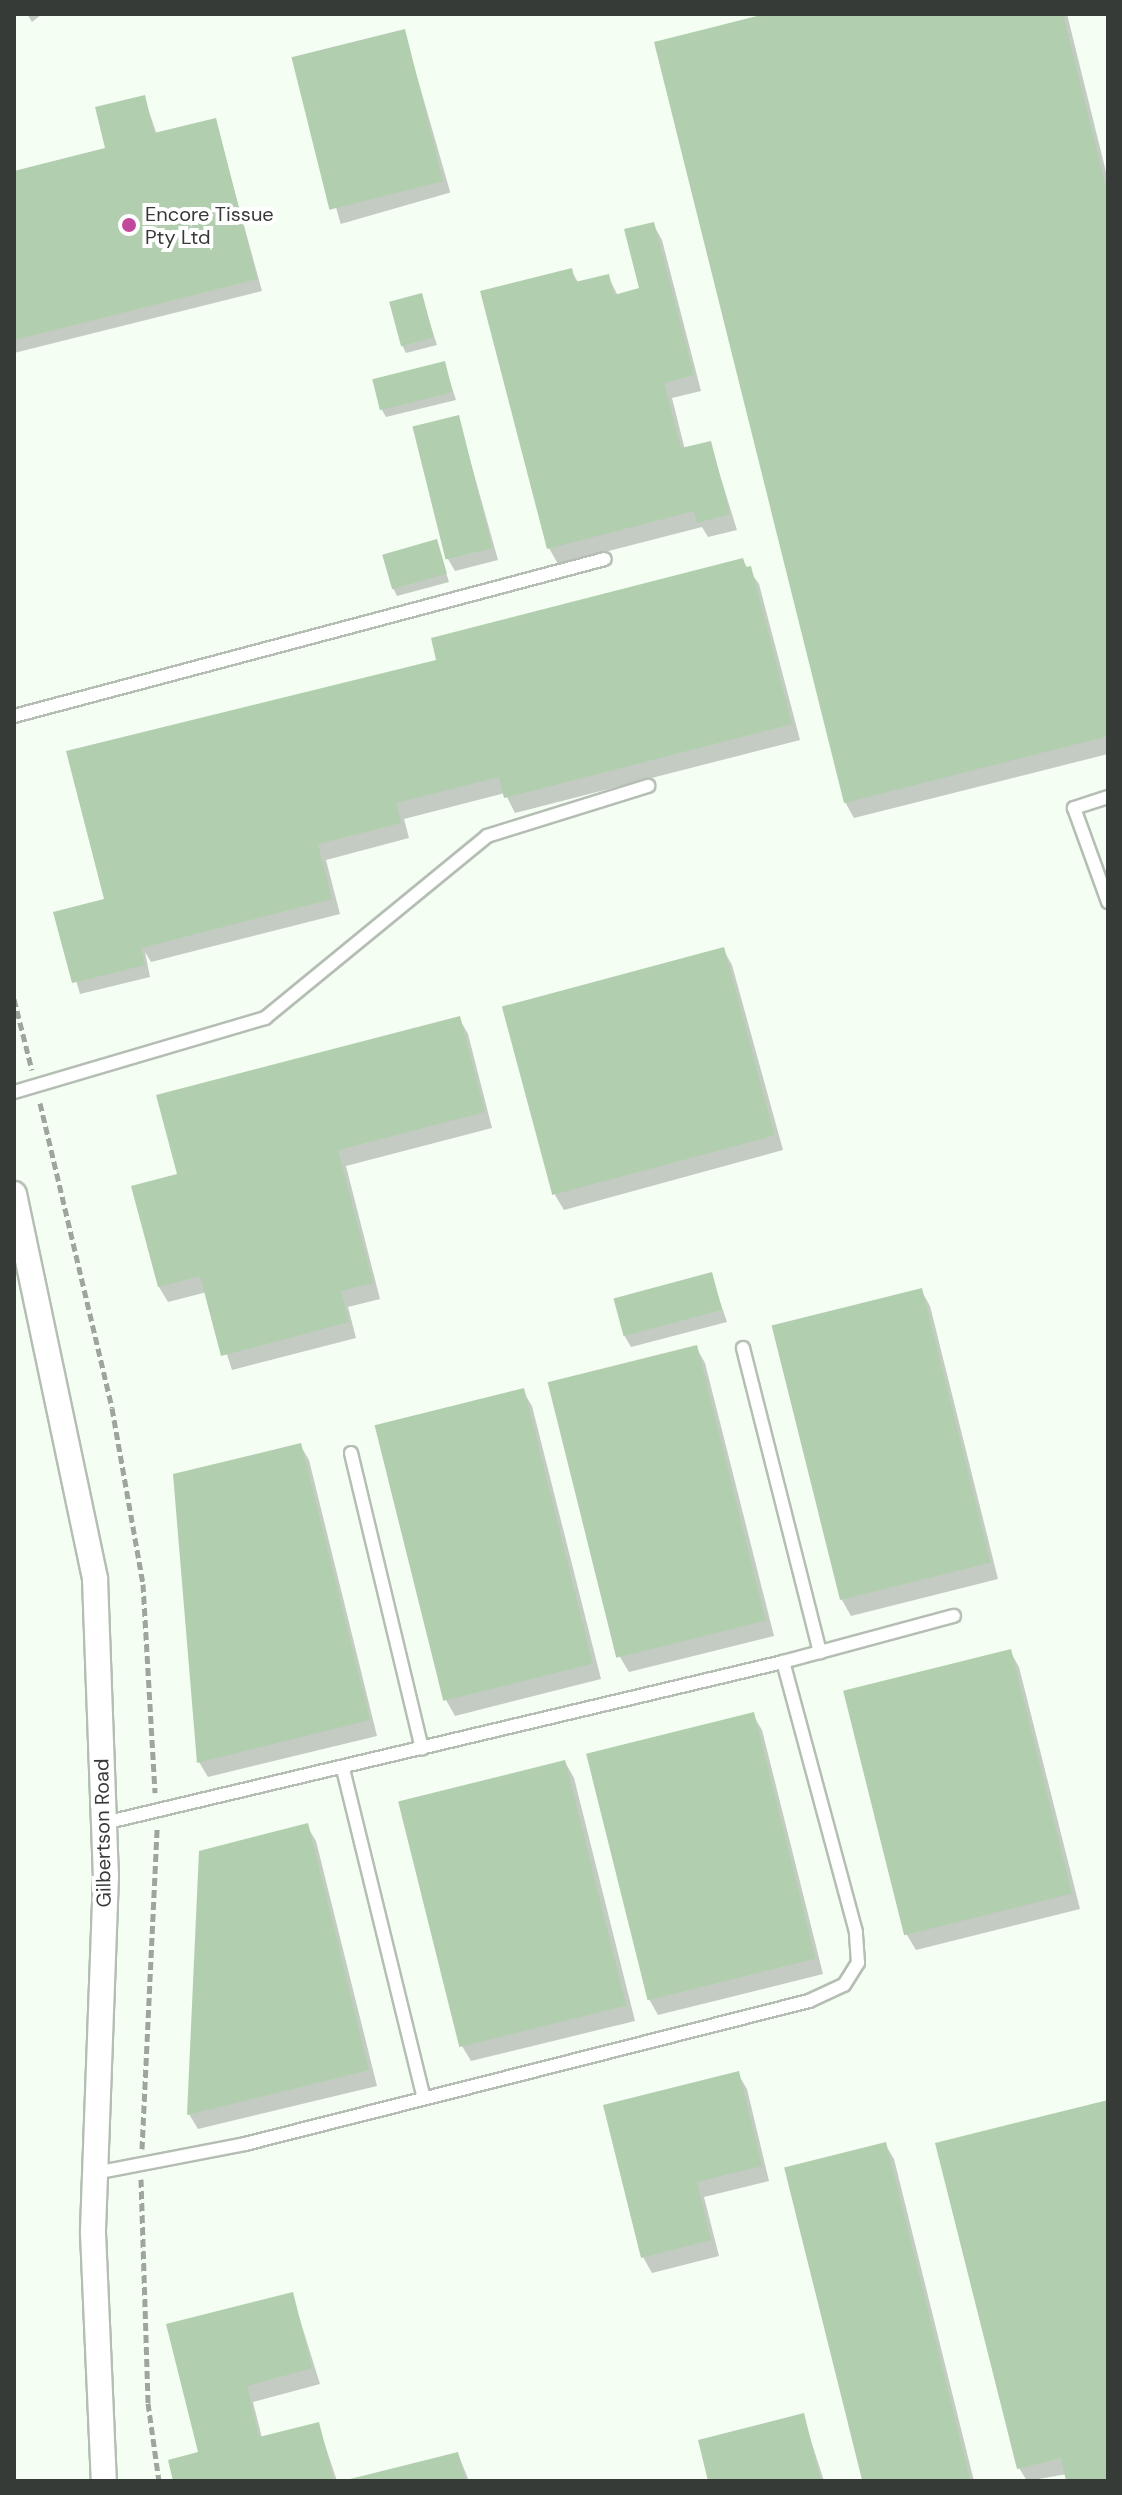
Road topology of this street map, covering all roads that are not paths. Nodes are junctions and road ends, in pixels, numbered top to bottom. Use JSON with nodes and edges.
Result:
{"nodes":[{"id":1,"x":605,"y":559,"type":"dead end"},
{"id":2,"x":14,"y":716,"type":"edge"},
{"id":3,"x":648,"y":786,"type":"dead end"},
{"id":4,"x":1108,"y":797,"type":"edge"},
{"id":5,"x":1108,"y":902,"type":"edge"},
{"id":6,"x":14,"y":1092,"type":"edge"},
{"id":7,"x":14,"y":1194,"type":"edge"},
{"id":8,"x":743,"y":1348,"type":"dead end"},
{"id":9,"x":351,"y":1453,"type":"dead end"},
{"id":10,"x":954,"y":1616,"type":"dead end"},
{"id":11,"x":820,"y":1652,"type":"junction"},
{"id":12,"x":783,"y":1662,"type":"junction"},
{"id":13,"x":422,"y":1749,"type":"junction"},
{"id":14,"x":343,"y":1769,"type":"junction"},
{"id":15,"x":104,"y":1823,"type":"junction"},
{"id":16,"x":424,"y":2098,"type":"junction"},
{"id":17,"x":95,"y":2173,"type":"junction"},
{"id":18,"x":104,"y":2481,"type":"edge"}],
"edges":[{"from":1,"to":2,"type":"lane"},
{"from":3,"to":6,"type":"lane"},
{"from":4,"to":5,"type":"lane"},
{"from":7,"to":15,"type":"street","name":"Gilbertson Road"},
{"from":8,"to":11,"type":"lane"},
{"from":9,"to":13,"type":"lane"},
{"from":10,"to":11,"type":"lane"},
{"from":11,"to":12,"type":"lane"},
{"from":12,"to":13,"type":"lane"},
{"from":12,"to":16,"type":"lane"},
{"from":13,"to":14,"type":"lane"},
{"from":14,"to":15,"type":"lane"},
{"from":14,"to":16,"type":"lane"},
{"from":15,"to":17,"type":"street","name":"Gilbertson Road"},
{"from":16,"to":17,"type":"lane"},
{"from":17,"to":18,"type":"street","name":"Gilbertson Road"}]}
